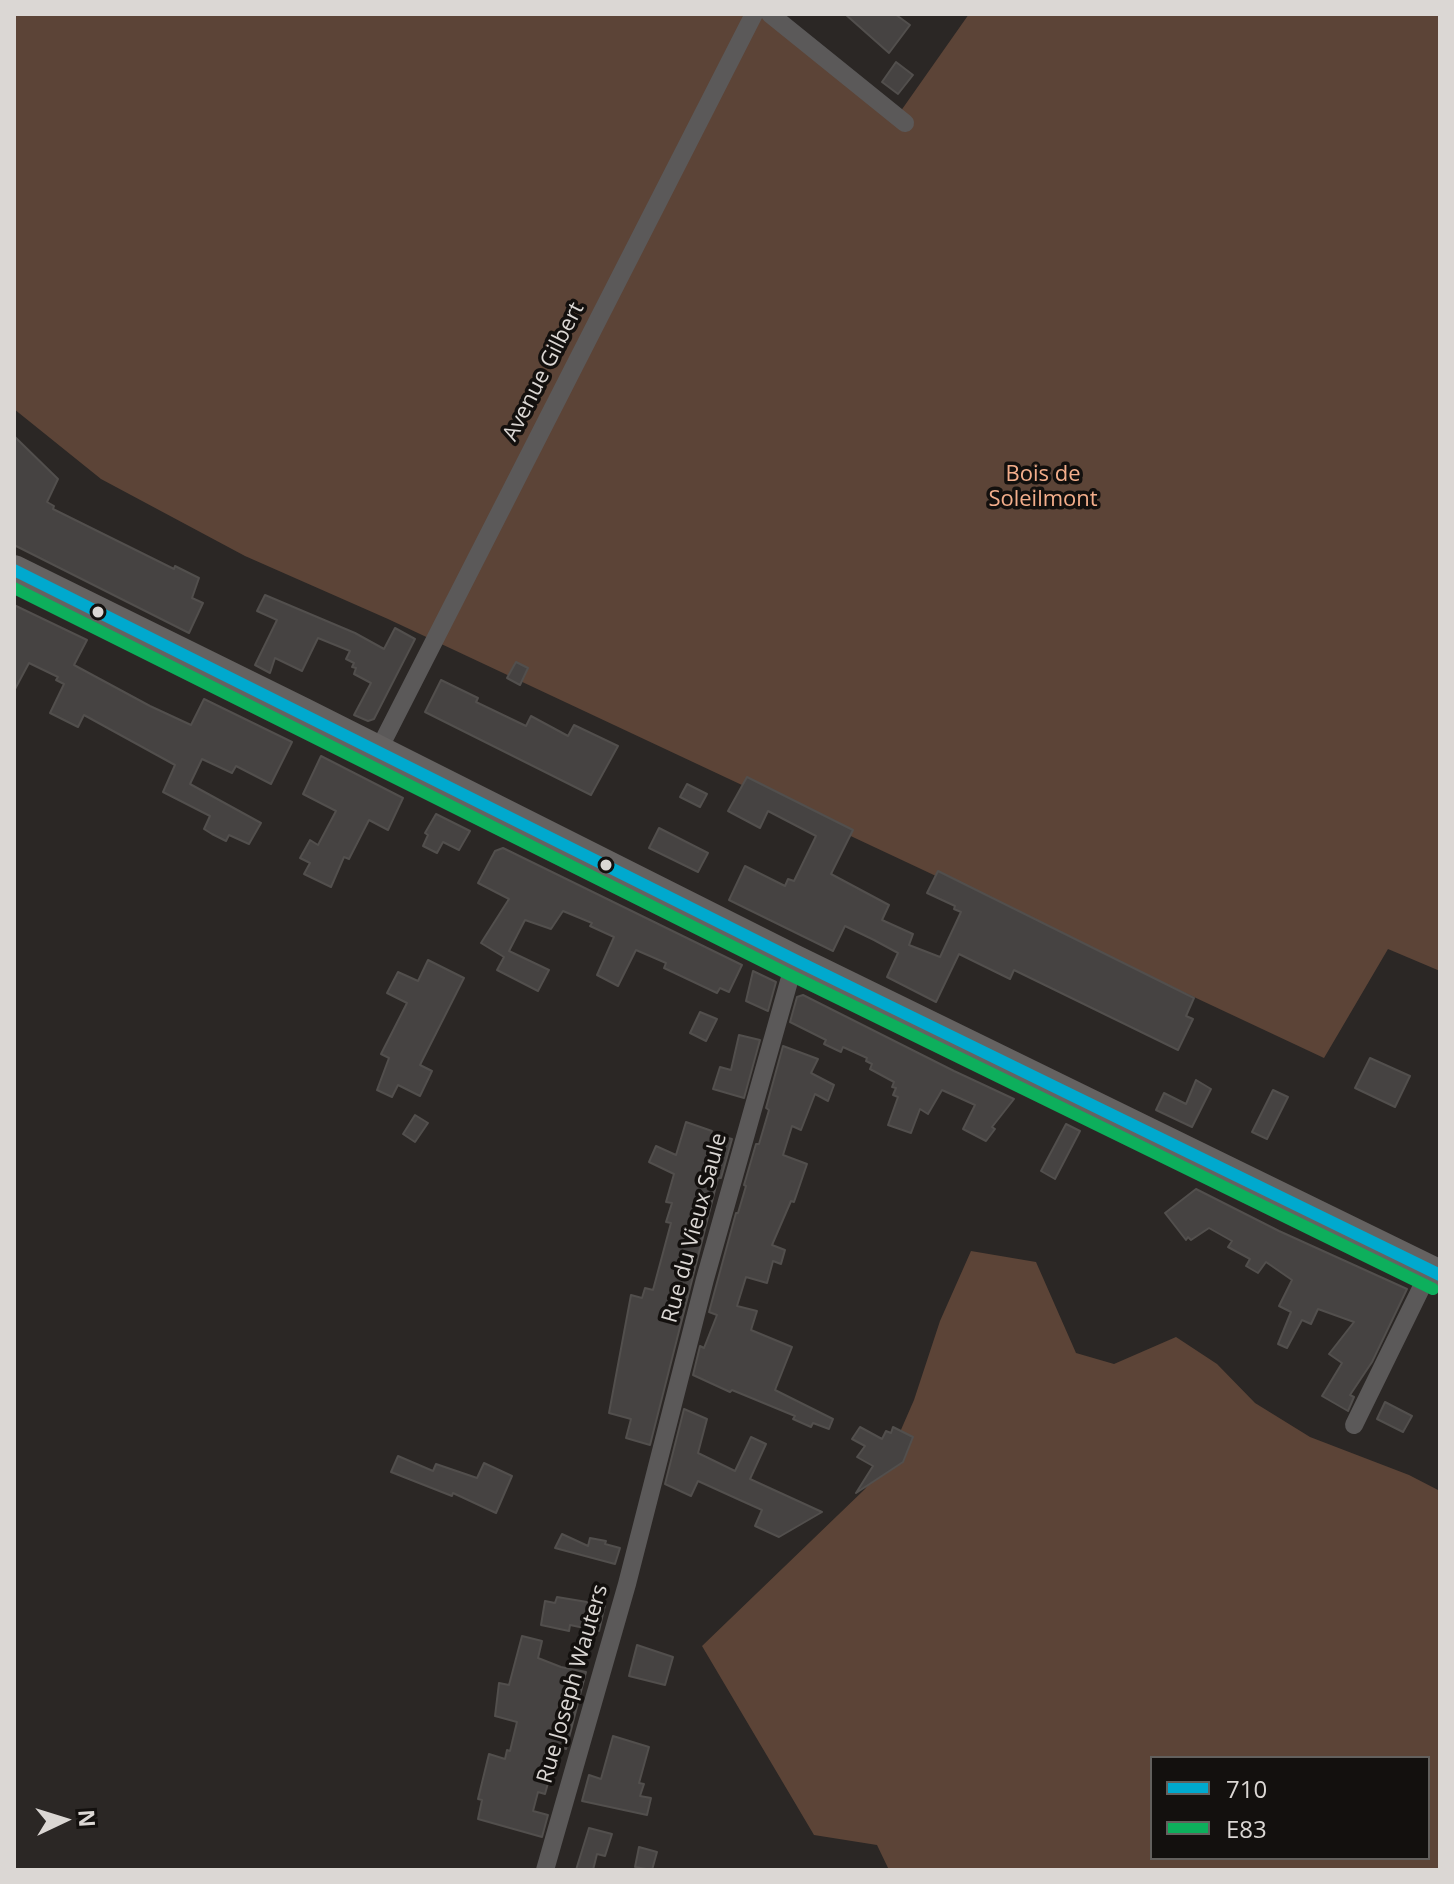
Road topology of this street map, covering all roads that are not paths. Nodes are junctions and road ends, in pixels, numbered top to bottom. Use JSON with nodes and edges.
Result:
{"nodes":[{"id":1,"x":754,"y":14,"type":"edge"},
{"id":2,"x":770,"y":14,"type":"edge"},
{"id":3,"x":905,"y":123,"type":"dead end"},
{"id":4,"x":14,"y":570,"type":"edge"},
{"id":5,"x":378,"y":751,"type":"junction"},
{"id":6,"x":795,"y":960,"type":"junction"},
{"id":7,"x":1435,"y":1273,"type":"edge"},
{"id":8,"x":1354,"y":1425,"type":"dead end"},
{"id":9,"x":644,"y":1510,"type":"joint"},
{"id":10,"x":545,"y":1870,"type":"edge"}],
"edges":[{"from":1,"to":5,"type":"street","name":"Avenue Gilbert"},
{"from":2,"to":3,"type":"street"},
{"from":4,"to":5,"type":"main road"},
{"from":5,"to":6,"type":"main road"},
{"from":6,"to":7,"type":"main road"},
{"from":6,"to":9,"type":"street","name":"Rue du Vieux Saule"},
{"from":7,"to":8,"type":"street"},
{"from":9,"to":10,"type":"street","name":"Rue Joseph Wauters"}]}
